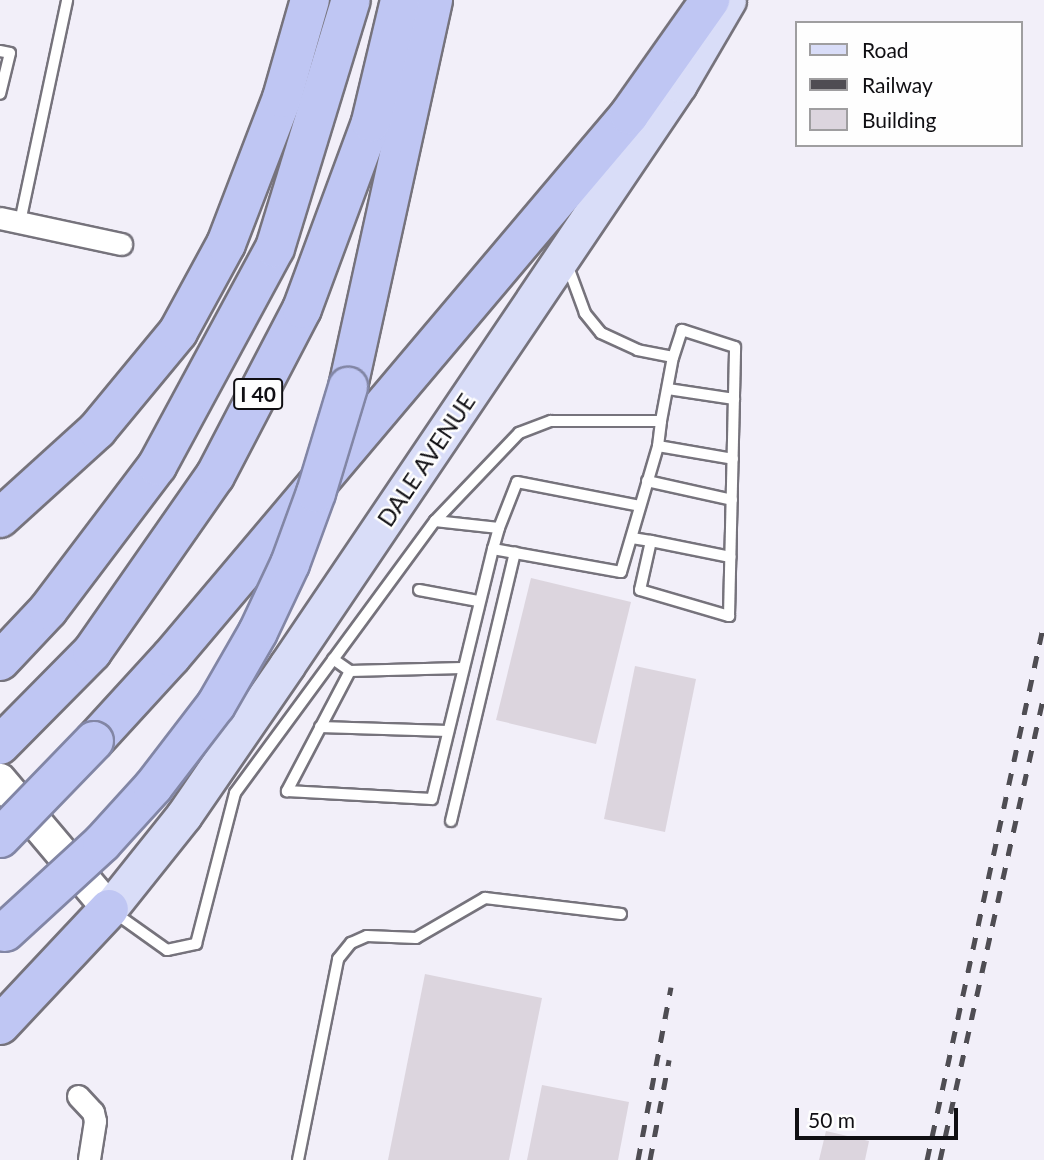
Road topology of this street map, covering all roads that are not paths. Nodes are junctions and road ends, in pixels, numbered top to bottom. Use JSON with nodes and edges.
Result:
{"nodes":[{"id":1,"x":68,"y":0,"type":"edge"},
{"id":2,"x":310,"y":0,"type":"edge"},
{"id":3,"x":351,"y":0,"type":"edge"},
{"id":4,"x":400,"y":0,"type":"edge"},
{"id":5,"x":433,"y":0,"type":"edge"},
{"id":6,"x":710,"y":0,"type":"edge"},
{"id":7,"x":728,"y":0,"type":"edge"},
{"id":8,"x":0,"y":51,"type":"edge"},
{"id":9,"x":0,"y":94,"type":"edge"},
{"id":10,"x":10,"y":220,"type":"edge"},
{"id":11,"x":121,"y":244,"type":"dead end"},
{"id":12,"x":564,"y":255,"type":"junction"},
{"id":13,"x":673,"y":356,"type":"junction"},
{"id":14,"x":668,"y":388,"type":"junction"},
{"id":15,"x":734,"y":399,"type":"junction"},
{"id":16,"x":661,"y":421,"type":"junction"},
{"id":17,"x":658,"y":446,"type":"junction"},
{"id":18,"x":733,"y":459,"type":"junction"},
{"id":19,"x":647,"y":481,"type":"junction"},
{"id":20,"x":732,"y":500,"type":"junction"},
{"id":21,"x":640,"y":506,"type":"junction"},
{"id":22,"x":0,"y":518,"type":"edge"},
{"id":23,"x":435,"y":521,"type":"junction"},
{"id":24,"x":499,"y":528,"type":"junction"},
{"id":25,"x":632,"y":538,"type":"junction"},
{"id":26,"x":651,"y":541,"type":"junction"},
{"id":27,"x":493,"y":549,"type":"junction"},
{"id":28,"x":515,"y":553,"type":"junction"},
{"id":29,"x":730,"y":557,"type":"junction"},
{"id":30,"x":419,"y":590,"type":"dead end"},
{"id":31,"x":478,"y":601,"type":"junction"},
{"id":32,"x":333,"y":659,"type":"junction"},
{"id":33,"x":0,"y":661,"type":"edge"},
{"id":34,"x":463,"y":668,"type":"junction"},
{"id":35,"x":350,"y":671,"type":"junction"},
{"id":36,"x":320,"y":727,"type":"junction"},
{"id":37,"x":448,"y":731,"type":"junction"},
{"id":38,"x":6,"y":739,"type":"edge"},
{"id":39,"x":0,"y":780,"type":"edge"},
{"id":40,"x":451,"y":821,"type":"dead end"},
{"id":41,"x":0,"y":838,"type":"edge"},
{"id":42,"x":109,"y":909,"type":"junction"},
{"id":43,"x":621,"y":914,"type":"dead end"},
{"id":44,"x":3,"y":935,"type":"edge"},
{"id":45,"x":0,"y":1025,"type":"edge"},
{"id":46,"x":78,"y":1096,"type":"dead end"},
{"id":47,"x":89,"y":1160,"type":"edge"},
{"id":48,"x":298,"y":1160,"type":"edge"}],
"edges":[{"from":1,"to":10,"type":"lane"},
{"from":2,"to":22,"type":"highway"},
{"from":3,"to":33,"type":"highway","number":"I 40"},
{"from":4,"to":38,"type":"highway","number":"I 40"},
{"from":5,"to":44,"type":"highway","bridge":true},
{"from":6,"to":41,"type":"highway","bridge":true},
{"from":7,"to":12,"type":"main road","name":"DALE AVENUE"},
{"from":8,"to":9,"type":"lane"},
{"from":10,"to":11,"type":"street"},
{"from":12,"to":13,"type":"lane"},
{"from":12,"to":42,"type":"main road","name":"DALE AVENUE"},
{"from":13,"to":14,"type":"lane"},
{"from":13,"to":15,"type":"lane"},
{"from":14,"to":15,"type":"lane"},
{"from":14,"to":16,"type":"lane"},
{"from":15,"to":18,"type":"lane"},
{"from":16,"to":17,"type":"lane"},
{"from":16,"to":23,"type":"lane"},
{"from":17,"to":18,"type":"lane"},
{"from":17,"to":19,"type":"lane"},
{"from":18,"to":20,"type":"lane"},
{"from":19,"to":20,"type":"lane"},
{"from":19,"to":21,"type":"lane"},
{"from":20,"to":29,"type":"lane"},
{"from":21,"to":24,"type":"lane"},
{"from":21,"to":25,"type":"lane"},
{"from":23,"to":24,"type":"lane"},
{"from":23,"to":32,"type":"lane"},
{"from":24,"to":27,"type":"lane"},
{"from":25,"to":26,"type":"lane"},
{"from":25,"to":28,"type":"lane"},
{"from":26,"to":29,"type":"lane"},
{"from":26,"to":29,"type":"lane"},
{"from":27,"to":28,"type":"lane"},
{"from":27,"to":31,"type":"lane"},
{"from":28,"to":40,"type":"lane"},
{"from":30,"to":31,"type":"lane"},
{"from":31,"to":34,"type":"lane"},
{"from":32,"to":35,"type":"lane"},
{"from":32,"to":42,"type":"lane"},
{"from":34,"to":35,"type":"lane"},
{"from":34,"to":37,"type":"lane"},
{"from":35,"to":36,"type":"lane"},
{"from":36,"to":37,"type":"lane"},
{"from":36,"to":37,"type":"lane"},
{"from":39,"to":42,"type":"main road"},
{"from":42,"to":45,"type":"highway"},
{"from":43,"to":48,"type":"lane"},
{"from":46,"to":47,"type":"street"}]}
